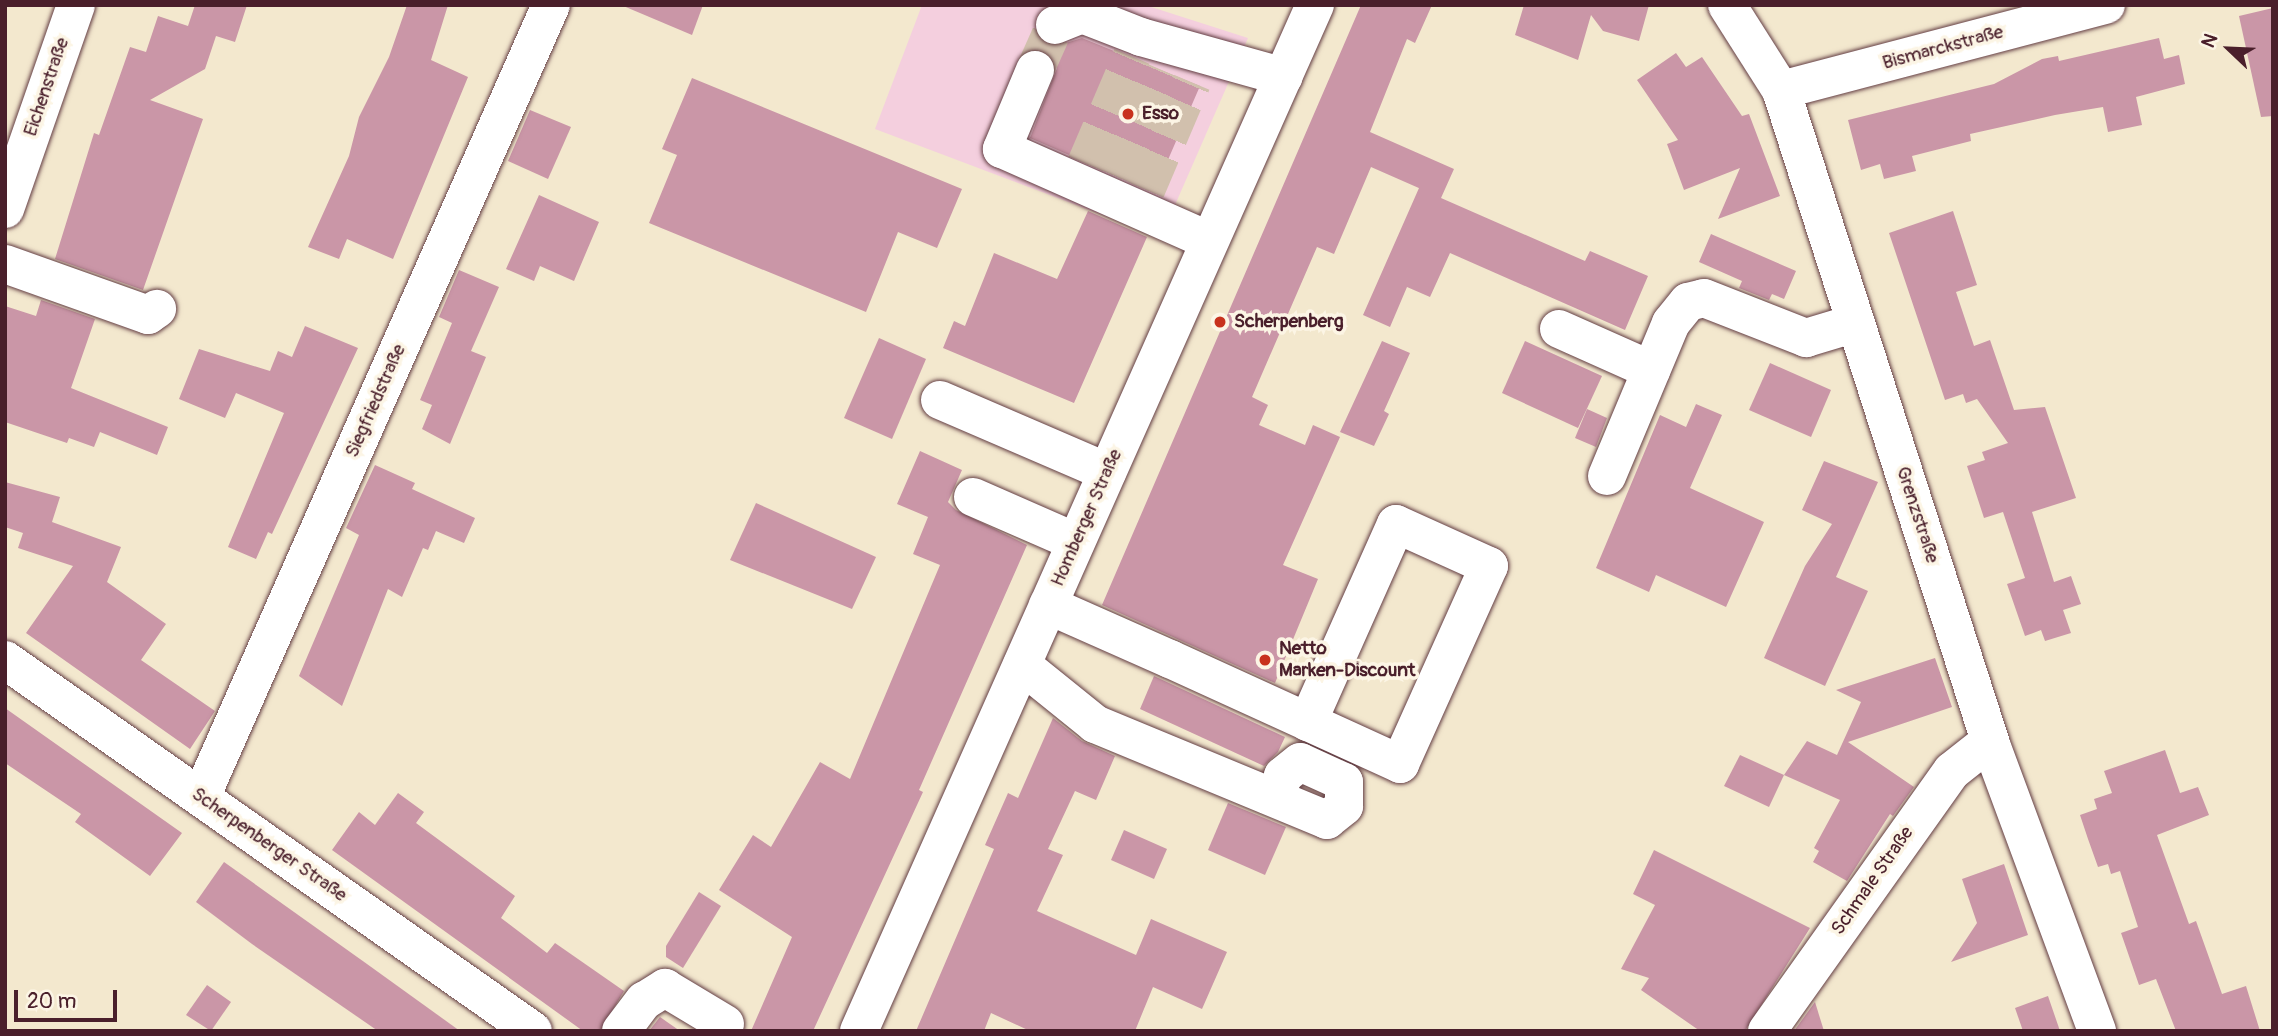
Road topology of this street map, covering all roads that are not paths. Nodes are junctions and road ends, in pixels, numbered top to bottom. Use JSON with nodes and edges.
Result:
{"nodes":[{"id":1,"x":76,"y":5,"type":"edge"},
{"id":2,"x":551,"y":5,"type":"edge"},
{"id":3,"x":1315,"y":5,"type":"edge"},
{"id":4,"x":1727,"y":5,"type":"edge"},
{"id":5,"x":2106,"y":5,"type":"edge"},
{"id":6,"x":1055,"y":25,"type":"dead end"},
{"id":7,"x":1035,"y":70,"type":"tunnel mouth"},
{"id":8,"x":1284,"y":77,"type":"junction"},
{"id":9,"x":1781,"y":90,"type":"junction"},
{"id":10,"x":5,"y":209,"type":"edge"},
{"id":11,"x":1210,"y":241,"type":"junction"},
{"id":12,"x":5,"y":264,"type":"edge"},
{"id":13,"x":157,"y":309,"type":"dead end"},
{"id":14,"x":1856,"y":323,"type":"junction"},
{"id":15,"x":1559,"y":329,"type":"dead end"},
{"id":16,"x":1651,"y":370,"type":"junction"},
{"id":17,"x":940,"y":400,"type":"dead end"},
{"id":18,"x":1107,"y":472,"type":"junction"},
{"id":19,"x":1606,"y":476,"type":"dead end"},
{"id":20,"x":973,"y":497,"type":"dead end"},
{"id":21,"x":1076,"y":542,"type":"junction"},
{"id":22,"x":1048,"y":605,"type":"junction"},
{"id":23,"x":5,"y":660,"type":"edge"},
{"id":24,"x":1022,"y":665,"type":"junction"},
{"id":25,"x":1308,"y":722,"type":"junction"},
{"id":26,"x":1990,"y":741,"type":"junction"},
{"id":27,"x":201,"y":797,"type":"junction"},
{"id":28,"x":1276,"y":798,"type":"dead end"},
{"id":29,"x":725,"y":1024,"type":"dead end"},
{"id":30,"x":533,"y":1031,"type":"edge"},
{"id":31,"x":621,"y":1031,"type":"edge"},
{"id":32,"x":859,"y":1031,"type":"edge"},
{"id":33,"x":1767,"y":1031,"type":"edge"},
{"id":34,"x":2097,"y":1031,"type":"edge"}],
"edges":[{"from":1,"to":10,"type":"street","name":"Eichenstraße"},
{"from":2,"to":27,"type":"street","name":"Siegfriedstraße"},
{"from":3,"to":8,"type":"street","name":"Homberger Straße"},
{"from":4,"to":9,"type":"street","name":"Grenzstraße"},
{"from":5,"to":9,"type":"street","name":"Bismarckstraße"},
{"from":6,"to":8,"type":"street"},
{"from":7,"to":11,"type":"street"},
{"from":8,"to":11,"type":"street","name":"Homberger Straße"},
{"from":9,"to":14,"type":"street","name":"Grenzstraße"},
{"from":11,"to":18,"type":"street","name":"Homberger Straße"},
{"from":12,"to":13,"type":"street"},
{"from":14,"to":16,"type":"street"},
{"from":14,"to":26,"type":"street","name":"Grenzstraße"},
{"from":15,"to":16,"type":"street"},
{"from":16,"to":19,"type":"street"},
{"from":17,"to":18,"type":"street"},
{"from":18,"to":21,"type":"street","name":"Homberger Straße"},
{"from":20,"to":21,"type":"street"},
{"from":21,"to":22,"type":"street","name":"Homberger Straße"},
{"from":22,"to":24,"type":"street","name":"Homberger Straße"},
{"from":22,"to":25,"type":"street"},
{"from":23,"to":27,"type":"street","name":"Scherpenberger Straße"},
{"from":24,"to":28,"type":"street"},
{"from":24,"to":32,"type":"street","name":"Homberger Straße"},
{"from":25,"to":25,"type":"street"},
{"from":26,"to":33,"type":"street","name":"Schmale Straße"},
{"from":26,"to":34,"type":"street","name":"Grenzstraße"},
{"from":27,"to":30,"type":"street","name":"Scherpenberger Straße"},
{"from":29,"to":31,"type":"street"}]}
